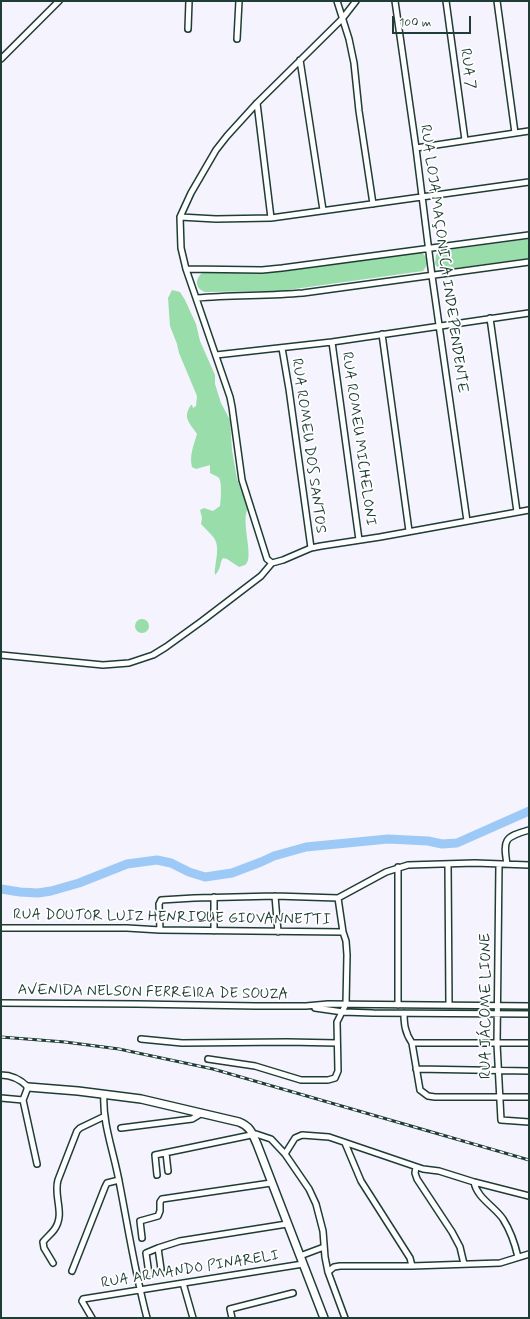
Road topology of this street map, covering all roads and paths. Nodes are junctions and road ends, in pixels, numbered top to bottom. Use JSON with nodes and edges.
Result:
{"nodes":[{"id":1,"x":59,"y":1,"type":"edge"},
{"id":2,"x":189,"y":1,"type":"edge"},
{"id":3,"x":239,"y":1,"type":"edge"},
{"id":4,"x":337,"y":1,"type":"edge"},
{"id":5,"x":356,"y":1,"type":"edge"},
{"id":6,"x":395,"y":1,"type":"edge"},
{"id":7,"x":446,"y":1,"type":"edge"},
{"id":8,"x":497,"y":1,"type":"edge"},
{"id":9,"x":342,"y":19,"type":"junction"},
{"id":10,"x":188,"y":29,"type":"dead end"},
{"id":11,"x":237,"y":39,"type":"dead end"},
{"id":12,"x":1,"y":59,"type":"edge"},
{"id":13,"x":300,"y":60,"type":"junction"},
{"id":14,"x":257,"y":103,"type":"junction"},
{"id":15,"x":529,"y":131,"type":"edge"},
{"id":16,"x":515,"y":133,"type":"junction"},
{"id":17,"x":465,"y":140,"type":"junction"},
{"id":18,"x":416,"y":148,"type":"junction"},
{"id":19,"x":529,"y":182,"type":"edge"},
{"id":20,"x":422,"y":197,"type":"junction"},
{"id":21,"x":373,"y":204,"type":"junction"},
{"id":22,"x":323,"y":210,"type":"junction"},
{"id":23,"x":180,"y":217,"type":"junction"},
{"id":24,"x":271,"y":218,"type":"junction"},
{"id":25,"x":529,"y":235,"type":"edge"},
{"id":26,"x":428,"y":249,"type":"junction"},
{"id":27,"x":529,"y":262,"type":"edge"},
{"id":28,"x":186,"y":269,"type":"junction"},
{"id":29,"x":432,"y":276,"type":"junction"},
{"id":30,"x":197,"y":298,"type":"junction"},
{"id":31,"x":529,"y":313,"type":"edge"},
{"id":32,"x":490,"y":318,"type":"junction"},
{"id":33,"x":439,"y":325,"type":"junction"},
{"id":34,"x":382,"y":334,"type":"junction"},
{"id":35,"x":332,"y":342,"type":"junction"},
{"id":36,"x":282,"y":348,"type":"junction"},
{"id":37,"x":216,"y":355,"type":"junction"},
{"id":38,"x":529,"y":510,"type":"edge"},
{"id":39,"x":517,"y":512,"type":"junction"},
{"id":40,"x":467,"y":521,"type":"junction"},
{"id":41,"x":409,"y":531,"type":"junction"},
{"id":42,"x":359,"y":540,"type":"junction"},
{"id":43,"x":311,"y":548,"type":"junction"},
{"id":44,"x":272,"y":562,"type":"junction"},
{"id":45,"x":1,"y":655,"type":"edge"},
{"id":46,"x":529,"y":830,"type":"edge"},
{"id":47,"x":448,"y":864,"type":"junction"},
{"id":48,"x":499,"y":864,"type":"junction"},
{"id":49,"x":507,"y":864,"type":"junction"},
{"id":50,"x":529,"y":864,"type":"edge"},
{"id":51,"x":398,"y":867,"type":"junction"},
{"id":52,"x":275,"y":896,"type":"junction"},
{"id":53,"x":214,"y":898,"type":"junction"},
{"id":54,"x":338,"y":898,"type":"junction"},
{"id":55,"x":1,"y":928,"type":"edge"},
{"id":56,"x":160,"y":930,"type":"junction"},
{"id":57,"x":214,"y":931,"type":"junction"},
{"id":58,"x":278,"y":932,"type":"junction"},
{"id":59,"x":343,"y":932,"type":"junction"},
{"id":60,"x":1,"y":1003,"type":"edge"},
{"id":61,"x":346,"y":1004,"type":"junction"},
{"id":62,"x":398,"y":1005,"type":"junction"},
{"id":63,"x":449,"y":1005,"type":"junction"},
{"id":64,"x":306,"y":1006,"type":"junction"},
{"id":65,"x":498,"y":1006,"type":"junction"},
{"id":66,"x":529,"y":1006,"type":"edge"},
{"id":67,"x":343,"y":1012,"type":"junction"},
{"id":68,"x":404,"y":1013,"type":"junction"},
{"id":69,"x":498,"y":1014,"type":"junction"},
{"id":70,"x":529,"y":1014,"type":"edge"},
{"id":71,"x":141,"y":1039,"type":"dead end"},
{"id":72,"x":412,"y":1042,"type":"junction"},
{"id":73,"x":338,"y":1043,"type":"junction"},
{"id":74,"x":529,"y":1043,"type":"edge"},
{"id":75,"x":498,"y":1044,"type":"junction"},
{"id":76,"x":208,"y":1059,"type":"dead end"},
{"id":77,"x":416,"y":1069,"type":"junction"},
{"id":78,"x":498,"y":1070,"type":"junction"},
{"id":79,"x":529,"y":1070,"type":"edge"},
{"id":80,"x":1,"y":1075,"type":"edge"},
{"id":81,"x":28,"y":1087,"type":"junction"},
{"id":82,"x":104,"y":1095,"type":"junction"},
{"id":83,"x":499,"y":1097,"type":"junction"},
{"id":84,"x":529,"y":1097,"type":"edge"},
{"id":85,"x":1,"y":1098,"type":"edge"},
{"id":86,"x":23,"y":1100,"type":"junction"},
{"id":87,"x":202,"y":1113,"type":"junction"},
{"id":88,"x":105,"y":1116,"type":"junction"},
{"id":89,"x":529,"y":1122,"type":"edge"},
{"id":90,"x":121,"y":1128,"type":"dead end"},
{"id":91,"x":252,"y":1135,"type":"junction"},
{"id":92,"x":345,"y":1143,"type":"junction"},
{"id":93,"x":166,"y":1153,"type":"junction"},
{"id":94,"x":285,"y":1154,"type":"junction"},
{"id":95,"x":37,"y":1164,"type":"dead end"},
{"id":96,"x":416,"y":1167,"type":"junction"},
{"id":97,"x":168,"y":1171,"type":"dead end"},
{"id":98,"x":156,"y":1175,"type":"dead end"},
{"id":99,"x":119,"y":1180,"type":"junction"},
{"id":100,"x":474,"y":1182,"type":"junction"},
{"id":101,"x":271,"y":1183,"type":"junction"},
{"id":102,"x":529,"y":1196,"type":"edge"},
{"id":103,"x":287,"y":1224,"type":"junction"},
{"id":104,"x":142,"y":1238,"type":"dead end"},
{"id":105,"x":324,"y":1247,"type":"junction"},
{"id":106,"x":158,"y":1248,"type":"junction"},
{"id":107,"x":529,"y":1254,"type":"edge"},
{"id":108,"x":300,"y":1256,"type":"junction"},
{"id":109,"x":518,"y":1257,"type":"junction"},
{"id":110,"x":53,"y":1262,"type":"dead end"},
{"id":111,"x":303,"y":1264,"type":"junction"},
{"id":112,"x":464,"y":1264,"type":"junction"},
{"id":113,"x":412,"y":1266,"type":"junction"},
{"id":114,"x":161,"y":1269,"type":"dead end"},
{"id":115,"x":72,"y":1271,"type":"dead end"},
{"id":116,"x":328,"y":1272,"type":"junction"},
{"id":117,"x":149,"y":1274,"type":"dead end"},
{"id":118,"x":183,"y":1283,"type":"junction"},
{"id":119,"x":139,"y":1290,"type":"junction"},
{"id":120,"x":293,"y":1293,"type":"dead end"},
{"id":121,"x":92,"y":1318,"type":"edge"},
{"id":122,"x":147,"y":1318,"type":"edge"},
{"id":123,"x":193,"y":1318,"type":"edge"},
{"id":124,"x":232,"y":1318,"type":"edge"},
{"id":125,"x":324,"y":1318,"type":"edge"},
{"id":126,"x":344,"y":1318,"type":"edge"}],
"edges":[{"from":1,"to":12,"type":"street"},
{"from":2,"to":10,"type":"street"},
{"from":3,"to":11,"type":"street"},
{"from":4,"to":9,"type":"street"},
{"from":5,"to":9,"type":"street"},
{"from":6,"to":18,"type":"street","name":"RUA LOJA MAÇONICA INDEPENDENTE"},
{"from":7,"to":17,"type":"street","name":"RUA 7"},
{"from":8,"to":16,"type":"street"},
{"from":9,"to":13,"type":"street"},
{"from":9,"to":21,"type":"street"},
{"from":13,"to":14,"type":"street"},
{"from":13,"to":22,"type":"street"},
{"from":14,"to":23,"type":"street"},
{"from":14,"to":24,"type":"street"},
{"from":15,"to":16,"type":"street"},
{"from":16,"to":17,"type":"street"},
{"from":17,"to":18,"type":"street"},
{"from":18,"to":20,"type":"street","name":"RUA LOJA MAÇONICA INDEPENDENTE"},
{"from":19,"to":20,"type":"street"},
{"from":20,"to":21,"type":"street"},
{"from":20,"to":26,"type":"street","name":"RUA LOJA MAÇONICA INDEPENDENTE"},
{"from":21,"to":22,"type":"street"},
{"from":22,"to":24,"type":"street"},
{"from":23,"to":24,"type":"street"},
{"from":23,"to":28,"type":"street"},
{"from":25,"to":26,"type":"street"},
{"from":26,"to":28,"type":"street"},
{"from":26,"to":29,"type":"street","name":"RUA LOJA MAÇONICA INDEPENDENTE"},
{"from":27,"to":29,"type":"street"},
{"from":28,"to":30,"type":"street"},
{"from":29,"to":30,"type":"street"},
{"from":29,"to":33,"type":"street","name":"RUA LOJA MAÇONICA INDEPENDENTE"},
{"from":30,"to":37,"type":"street"},
{"from":31,"to":32,"type":"street"},
{"from":32,"to":33,"type":"street"},
{"from":32,"to":39,"type":"street"},
{"from":33,"to":34,"type":"street"},
{"from":33,"to":40,"type":"street","name":"RUA LOJA MAÇONICA INDEPENDENTE"},
{"from":34,"to":35,"type":"street"},
{"from":34,"to":41,"type":"street"},
{"from":35,"to":36,"type":"street"},
{"from":35,"to":42,"type":"street","name":"RUA ROMEU MICHELONI"},
{"from":36,"to":37,"type":"street"},
{"from":36,"to":43,"type":"street","name":"RUA ROMEU DOS SANTOS"},
{"from":37,"to":44,"type":"street"},
{"from":38,"to":39,"type":"street"},
{"from":39,"to":40,"type":"street"},
{"from":40,"to":41,"type":"street"},
{"from":41,"to":42,"type":"street"},
{"from":42,"to":43,"type":"street"},
{"from":43,"to":44,"type":"street"},
{"from":44,"to":45,"type":"street"},
{"from":46,"to":49,"type":"street"},
{"from":47,"to":48,"type":"street","name":"RUA DOUTOR LUIZ HENRIQUE GIOVANNETTI"},
{"from":47,"to":51,"type":"street","name":"RUA DOUTOR LUIZ HENRIQUE GIOVANNETTI"},
{"from":47,"to":63,"type":"street"},
{"from":48,"to":49,"type":"street","name":"RUA DOUTOR LUIZ HENRIQUE GIOVANNETTI"},
{"from":48,"to":65,"type":"street","name":"RUA JÁCOME LIONE"},
{"from":49,"to":50,"type":"street","name":"RUA DOUTOR LUIZ HENRIQUE GIOVANNETTI"},
{"from":51,"to":54,"type":"street","name":"RUA DOUTOR LUIZ HENRIQUE GIOVANNETTI"},
{"from":51,"to":62,"type":"street"},
{"from":52,"to":53,"type":"street","name":"RUA DOUTOR LUIZ HENRIQUE GIOVANNETTI"},
{"from":52,"to":54,"type":"street","name":"RUA DOUTOR LUIZ HENRIQUE GIOVANNETTI"},
{"from":52,"to":58,"type":"street"},
{"from":53,"to":56,"type":"street","name":"RUA DOUTOR LUIZ HENRIQUE GIOVANNETTI"},
{"from":53,"to":57,"type":"street"},
{"from":54,"to":59,"type":"street"},
{"from":55,"to":56,"type":"street","name":"RUA DOUTOR LUIZ HENRIQUE GIOVANNETTI"},
{"from":56,"to":57,"type":"street","name":"RUA DOUTOR LUIZ HENRIQUE GIOVANNETTI"},
{"from":57,"to":58,"type":"street","name":"RUA DOUTOR LUIZ HENRIQUE GIOVANNETTI"},
{"from":58,"to":59,"type":"street","name":"RUA DOUTOR LUIZ HENRIQUE GIOVANNETTI"},
{"from":59,"to":61,"type":"street"},
{"from":60,"to":64,"type":"street","name":"AVENIDA NELSON FERREIRA DE SOUZA"},
{"from":61,"to":62,"type":"street","name":"AVENIDA NELSON FERREIRA DE SOUZA"},
{"from":61,"to":64,"type":"street","name":"AVENIDA NELSON FERREIRA DE SOUZA"},
{"from":61,"to":67,"type":"street"},
{"from":62,"to":63,"type":"street","name":"AVENIDA NELSON FERREIRA DE SOUZA"},
{"from":63,"to":65,"type":"street","name":"AVENIDA NELSON FERREIRA DE SOUZA"},
{"from":64,"to":67,"type":"street","name":"AVENIDA NELSON FERREIRA DE SOUZA"},
{"from":65,"to":66,"type":"street","name":"AVENIDA NELSON FERREIRA DE SOUZA"},
{"from":65,"to":69,"type":"street","name":"RUA JÁCOME LIONE"},
{"from":67,"to":68,"type":"street","name":"AVENIDA NELSON FERREIRA DE SOUZA"},
{"from":67,"to":73,"type":"street"},
{"from":68,"to":69,"type":"street","name":"AVENIDA NELSON FERREIRA DE SOUZA"},
{"from":68,"to":72,"type":"street"},
{"from":69,"to":70,"type":"street","name":"AVENIDA NELSON FERREIRA DE SOUZA"},
{"from":69,"to":75,"type":"street","name":"RUA JÁCOME LIONE"},
{"from":71,"to":73,"type":"street"},
{"from":72,"to":75,"type":"street"},
{"from":72,"to":77,"type":"street"},
{"from":73,"to":76,"type":"street"},
{"from":74,"to":75,"type":"street"},
{"from":75,"to":78,"type":"street","name":"RUA JÁCOME LIONE"},
{"from":77,"to":78,"type":"street"},
{"from":77,"to":83,"type":"street"},
{"from":78,"to":79,"type":"street"},
{"from":78,"to":83,"type":"street","name":"RUA JÁCOME LIONE"},
{"from":80,"to":81,"type":"street"},
{"from":81,"to":82,"type":"street"},
{"from":81,"to":86,"type":"street"},
{"from":82,"to":87,"type":"street"},
{"from":82,"to":88,"type":"street"},
{"from":83,"to":84,"type":"street"},
{"from":83,"to":89,"type":"street","name":"RUA JÁCOME LIONE"},
{"from":85,"to":86,"type":"street"},
{"from":86,"to":95,"type":"street"},
{"from":87,"to":90,"type":"street"},
{"from":87,"to":91,"type":"street"},
{"from":88,"to":99,"type":"street"},
{"from":88,"to":110,"type":"street"},
{"from":91,"to":93,"type":"street"},
{"from":91,"to":94,"type":"street"},
{"from":91,"to":101,"type":"street"},
{"from":92,"to":94,"type":"street"},
{"from":92,"to":96,"type":"street"},
{"from":92,"to":113,"type":"street"},
{"from":93,"to":97,"type":"street"},
{"from":93,"to":98,"type":"street"},
{"from":94,"to":105,"type":"street"},
{"from":96,"to":100,"type":"street"},
{"from":96,"to":112,"type":"street"},
{"from":99,"to":115,"type":"street"},
{"from":99,"to":119,"type":"street"},
{"from":100,"to":102,"type":"street"},
{"from":100,"to":109,"type":"street"},
{"from":101,"to":103,"type":"street"},
{"from":101,"to":104,"type":"street"},
{"from":103,"to":106,"type":"street"},
{"from":103,"to":108,"type":"street"},
{"from":105,"to":108,"type":"street"},
{"from":105,"to":116,"type":"street"},
{"from":106,"to":114,"type":"street"},
{"from":106,"to":117,"type":"street"},
{"from":107,"to":109,"type":"street"},
{"from":108,"to":111,"type":"street"},
{"from":109,"to":112,"type":"street"},
{"from":111,"to":118,"type":"street","name":"RUA ARMANDO PINARELI"},
{"from":111,"to":125,"type":"street"},
{"from":112,"to":113,"type":"street"},
{"from":113,"to":116,"type":"street"},
{"from":116,"to":126,"type":"street"},
{"from":118,"to":119,"type":"street","name":"RUA ARMANDO PINARELI"},
{"from":118,"to":123,"type":"street"},
{"from":119,"to":121,"type":"street","name":"RUA ARMANDO PINARELI"},
{"from":119,"to":122,"type":"street"},
{"from":120,"to":124,"type":"street"}]}
